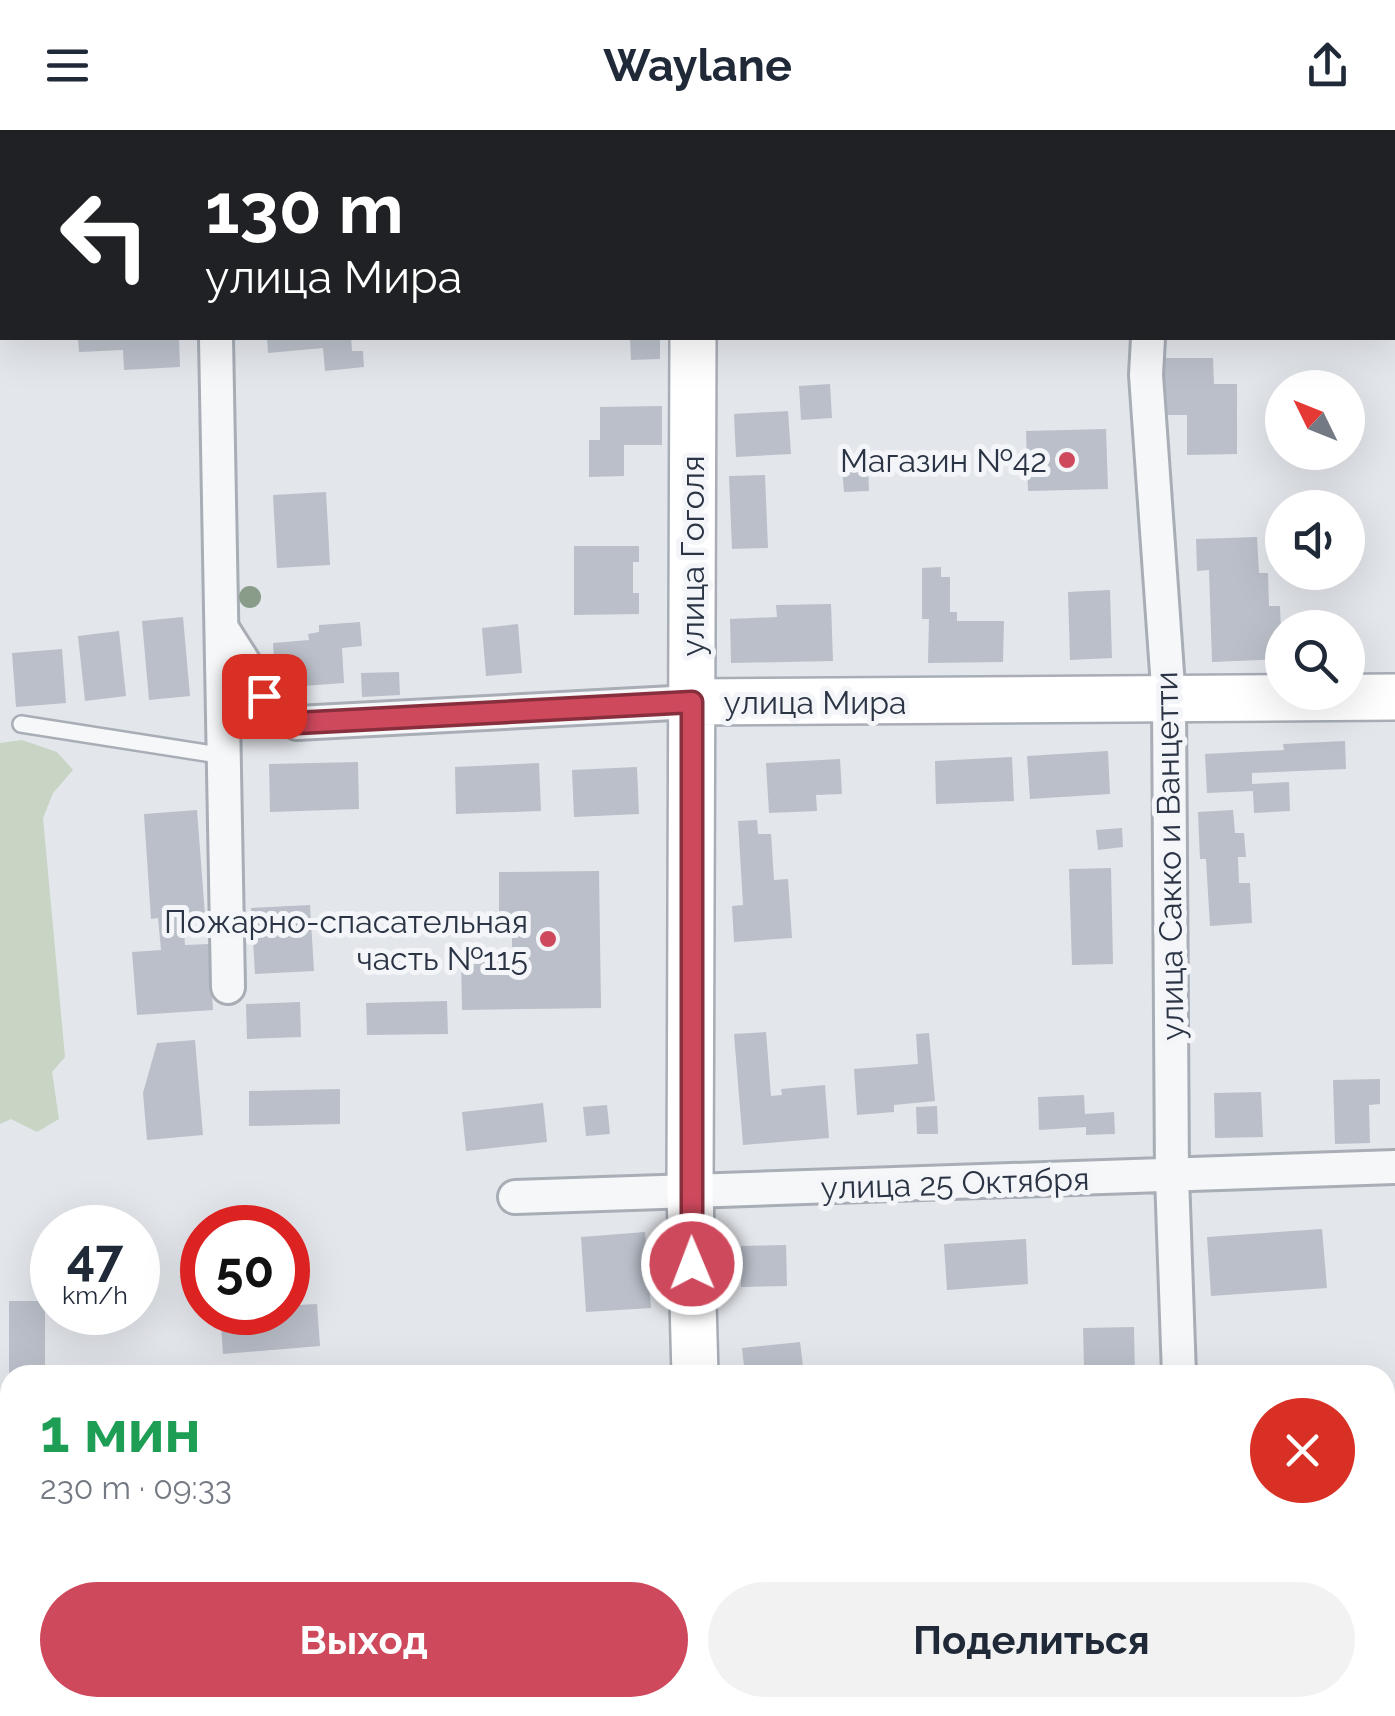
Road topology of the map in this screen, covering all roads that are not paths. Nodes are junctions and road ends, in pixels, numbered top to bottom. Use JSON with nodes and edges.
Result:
{"nodes":[{"id":1,"x":216,"y":340,"type":"edge"},
{"id":2,"x":693,"y":340,"type":"edge"},
{"id":3,"x":1148,"y":340,"type":"edge"},
{"id":4,"x":222,"y":629,"type":"junction"},
{"id":5,"x":1395,"y":697,"type":"edge"},
{"id":6,"x":1169,"y":701,"type":"junction"},
{"id":7,"x":692,"y":702,"type":"junction"},
{"id":8,"x":22,"y":724,"type":"dead end"},
{"id":9,"x":225,"y":756,"type":"junction"},
{"id":10,"x":228,"y":987,"type":"dead end"},
{"id":11,"x":1395,"y":1167,"type":"edge"},
{"id":12,"x":1172,"y":1176,"type":"junction"},
{"id":13,"x":690,"y":1191,"type":"junction"},
{"id":14,"x":516,"y":1197,"type":"dead end"},
{"id":15,"x":695,"y":1365,"type":"edge"},
{"id":16,"x":1179,"y":1365,"type":"edge"}],
"edges":[{"from":1,"to":4,"type":"street"},
{"from":2,"to":7,"type":"main road","name":"улица Гоголя"},
{"from":3,"to":6,"type":"street","name":"улица Сакко и Ванцетти"},
{"from":4,"to":7,"type":"street","name":"улица Мира"},
{"from":4,"to":9,"type":"street"},
{"from":5,"to":6,"type":"main road","name":"улица Мира"},
{"from":6,"to":7,"type":"main road","name":"улица Мира"},
{"from":6,"to":12,"type":"street","name":"улица Сакко и Ванцетти"},
{"from":7,"to":13,"type":"main road","name":"улица Гоголя"},
{"from":8,"to":9,"type":"lane"},
{"from":9,"to":10,"type":"street"},
{"from":11,"to":12,"type":"street","name":"улица 25 Октября"},
{"from":12,"to":13,"type":"street","name":"улица 25 Октября"},
{"from":12,"to":16,"type":"street","name":"улица Сакко и Ванцетти"},
{"from":13,"to":14,"type":"street","name":"улица 25 Октября"},
{"from":13,"to":15,"type":"main road","name":"улица Гоголя"}]}
